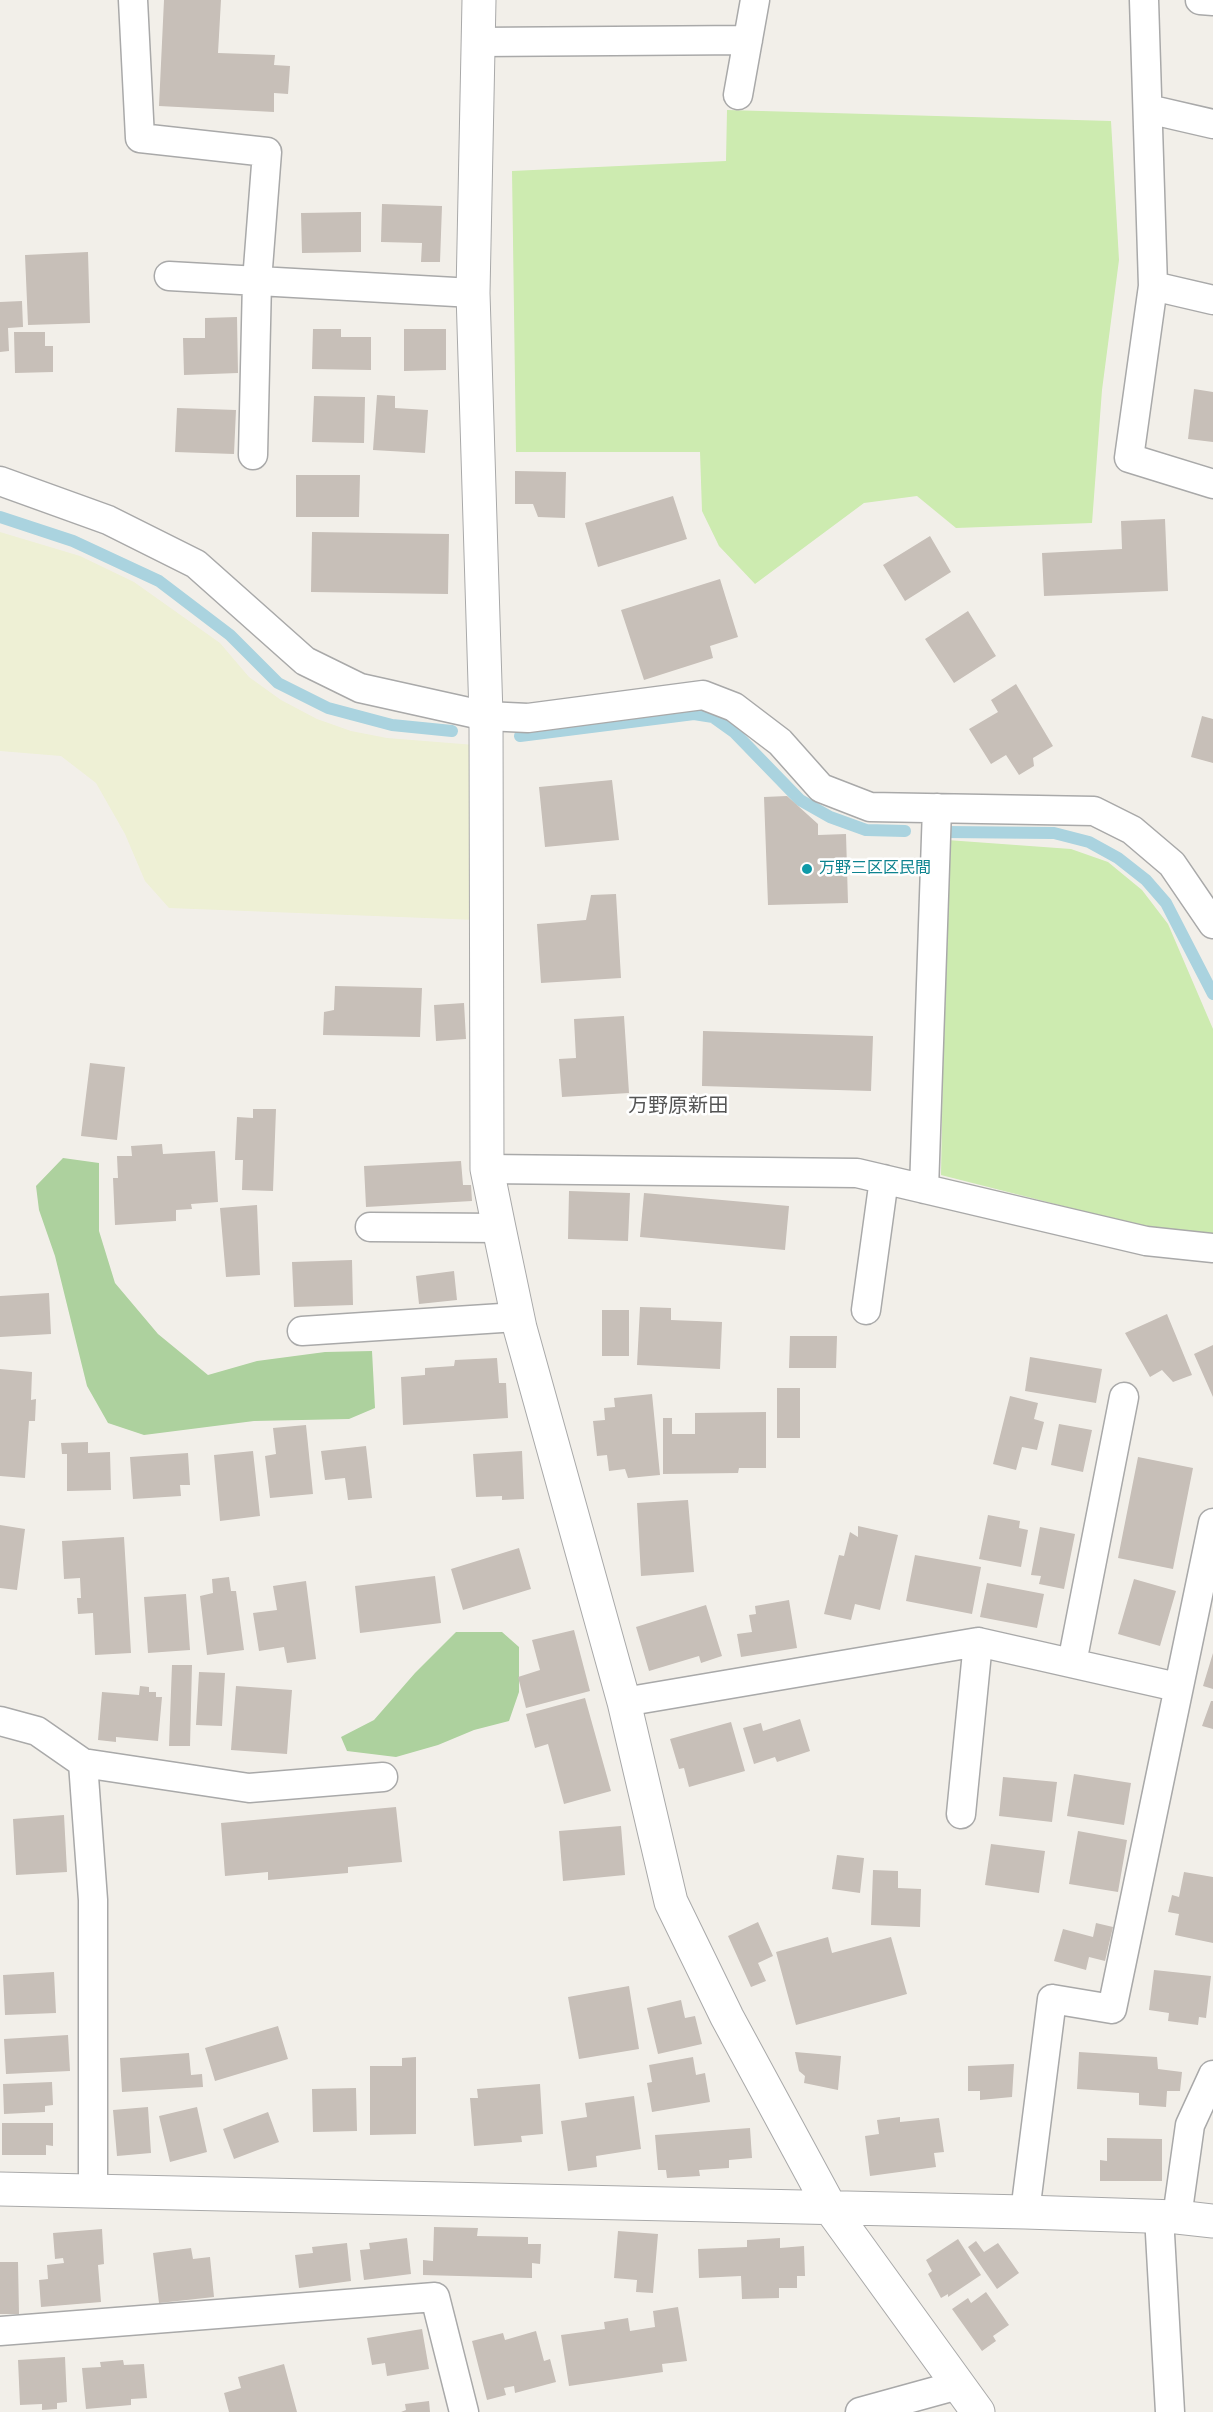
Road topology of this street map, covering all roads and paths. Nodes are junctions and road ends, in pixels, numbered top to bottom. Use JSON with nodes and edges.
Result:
{"nodes":[{"id":1,"x":133,"y":0,"type":"edge"},
{"id":2,"x":479,"y":0,"type":"edge"},
{"id":3,"x":755,"y":0,"type":"edge"},
{"id":4,"x":1144,"y":0,"type":"edge"},
{"id":5,"x":1200,"y":0,"type":"edge"},
{"id":6,"x":1213,"y":1,"type":"edge"},
{"id":7,"x":748,"y":39,"type":"junction"},
{"id":8,"x":478,"y":42,"type":"junction"},
{"id":9,"x":738,"y":94,"type":"dead end"},
{"id":10,"x":1148,"y":109,"type":"junction"},
{"id":11,"x":1213,"y":124,"type":"edge"},
{"id":12,"x":169,"y":276,"type":"dead end"},
{"id":13,"x":257,"y":281,"type":"junction"},
{"id":14,"x":1153,"y":285,"type":"junction"},
{"id":15,"x":473,"y":293,"type":"junction"},
{"id":16,"x":1213,"y":300,"type":"edge"},
{"id":17,"x":253,"y":455,"type":"dead end"},
{"id":18,"x":0,"y":481,"type":"edge"},
{"id":19,"x":1213,"y":484,"type":"edge"},
{"id":20,"x":486,"y":716,"type":"junction"},
{"id":21,"x":937,"y":808,"type":"junction"},
{"id":22,"x":1213,"y":924,"type":"edge"},
{"id":23,"x":487,"y":1168,"type":"junction"},
{"id":24,"x":884,"y":1179,"type":"junction"},
{"id":25,"x":924,"y":1188,"type":"junction"},
{"id":26,"x":370,"y":1227,"type":"dead end"},
{"id":27,"x":499,"y":1227,"type":"junction"},
{"id":28,"x":1213,"y":1248,"type":"edge"},
{"id":29,"x":866,"y":1310,"type":"dead end"},
{"id":30,"x":517,"y":1317,"type":"junction"},
{"id":31,"x":302,"y":1331,"type":"dead end"},
{"id":32,"x":1124,"y":1398,"type":"dead end"},
{"id":33,"x":1213,"y":1523,"type":"edge"},
{"id":34,"x":978,"y":1642,"type":"junction"},
{"id":35,"x":1072,"y":1663,"type":"junction"},
{"id":36,"x":1177,"y":1687,"type":"junction"},
{"id":37,"x":624,"y":1702,"type":"junction"},
{"id":38,"x":0,"y":1721,"type":"edge"},
{"id":39,"x":83,"y":1763,"type":"junction"},
{"id":40,"x":382,"y":1777,"type":"dead end"},
{"id":41,"x":961,"y":1814,"type":"dead end"},
{"id":42,"x":1213,"y":2075,"type":"edge"},
{"id":43,"x":0,"y":2189,"type":"edge"},
{"id":44,"x":93,"y":2191,"type":"junction"},
{"id":45,"x":831,"y":2209,"type":"junction"},
{"id":46,"x":1025,"y":2212,"type":"junction"},
{"id":47,"x":1168,"y":2216,"type":"junction"},
{"id":48,"x":1213,"y":2222,"type":"edge"},
{"id":49,"x":0,"y":2331,"type":"edge"},
{"id":50,"x":958,"y":2385,"type":"junction"},
{"id":51,"x":464,"y":2412,"type":"edge"},
{"id":52,"x":860,"y":2412,"type":"edge"},
{"id":53,"x":978,"y":2412,"type":"edge"},
{"id":54,"x":1170,"y":2412,"type":"edge"}],
"edges":[{"from":1,"to":13,"type":"street"},
{"from":2,"to":8,"type":"street"},
{"from":3,"to":7,"type":"street"},
{"from":4,"to":10,"type":"street"},
{"from":5,"to":6,"type":"street"},
{"from":7,"to":8,"type":"street"},
{"from":7,"to":9,"type":"street"},
{"from":8,"to":15,"type":"street"},
{"from":10,"to":11,"type":"street"},
{"from":10,"to":14,"type":"street"},
{"from":12,"to":13,"type":"street"},
{"from":13,"to":15,"type":"street"},
{"from":13,"to":17,"type":"street"},
{"from":14,"to":16,"type":"street"},
{"from":14,"to":19,"type":"street"},
{"from":15,"to":20,"type":"street"},
{"from":18,"to":20,"type":"street"},
{"from":20,"to":21,"type":"street"},
{"from":20,"to":23,"type":"street"},
{"from":21,"to":22,"type":"street"},
{"from":21,"to":25,"type":"street"},
{"from":23,"to":24,"type":"street"},
{"from":23,"to":27,"type":"street"},
{"from":24,"to":25,"type":"street"},
{"from":24,"to":29,"type":"street"},
{"from":25,"to":28,"type":"street"},
{"from":26,"to":27,"type":"street"},
{"from":27,"to":30,"type":"street"},
{"from":30,"to":31,"type":"street"},
{"from":30,"to":37,"type":"street"},
{"from":32,"to":35,"type":"street"},
{"from":33,"to":36,"type":"street"},
{"from":34,"to":35,"type":"street"},
{"from":34,"to":37,"type":"street"},
{"from":34,"to":41,"type":"street"},
{"from":35,"to":36,"type":"street"},
{"from":36,"to":46,"type":"street"},
{"from":37,"to":45,"type":"street"},
{"from":38,"to":39,"type":"street"},
{"from":39,"to":40,"type":"street"},
{"from":39,"to":44,"type":"street"},
{"from":42,"to":47,"type":"street"},
{"from":43,"to":44,"type":"street"},
{"from":44,"to":45,"type":"street"},
{"from":45,"to":46,"type":"street"},
{"from":45,"to":50,"type":"street"},
{"from":46,"to":47,"type":"street"},
{"from":47,"to":48,"type":"street"},
{"from":47,"to":54,"type":"street"},
{"from":49,"to":51,"type":"street"},
{"from":50,"to":52,"type":"street"},
{"from":50,"to":53,"type":"street"}]}
